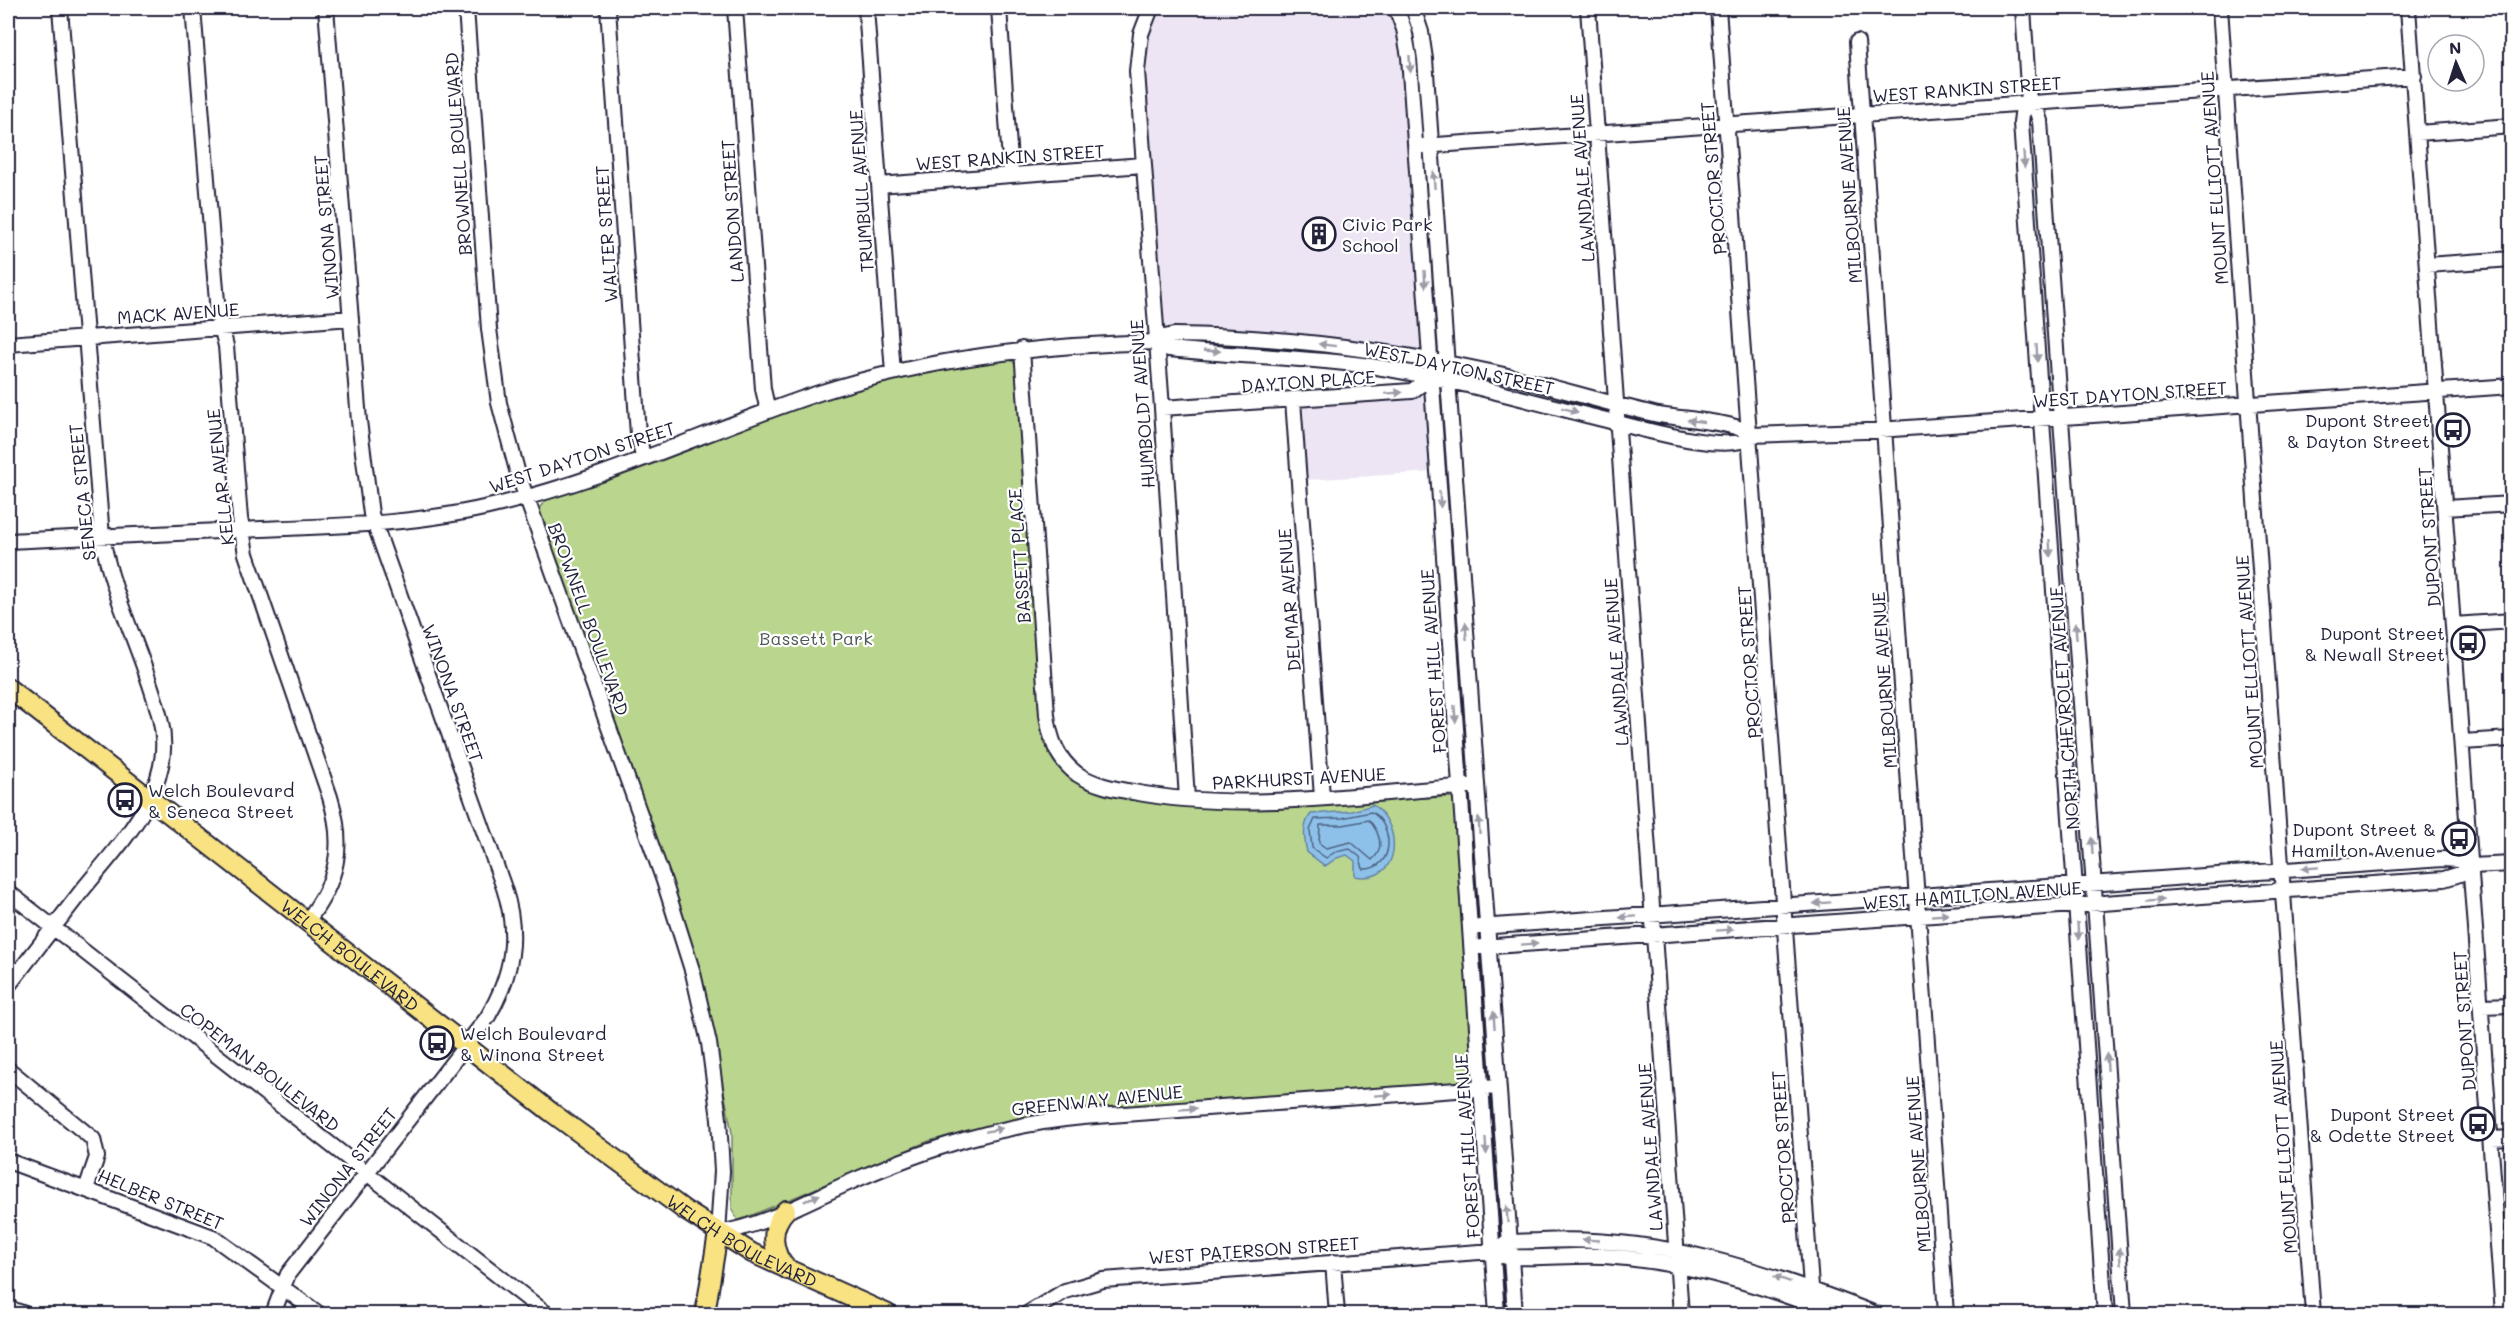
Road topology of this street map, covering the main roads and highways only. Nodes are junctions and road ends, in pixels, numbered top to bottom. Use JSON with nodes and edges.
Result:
{"nodes":[{"id":1,"x":8,"y":688,"type":"edge"},
{"id":2,"x":786,"y":1210,"type":"road end"},
{"id":3,"x":718,"y":1233,"type":"junction"},
{"id":4,"x":789,"y":1272,"type":"junction"},
{"id":5,"x":705,"y":1314,"type":"edge"},
{"id":6,"x":888,"y":1314,"type":"edge"}],
"edges":[{"from":1,"to":3,"type":"main road","name":"WELCH BOULEVARD"},
{"from":2,"to":4,"type":"main road"},
{"from":3,"to":4,"type":"main road","name":"WELCH BOULEVARD"},
{"from":3,"to":5,"type":"main road"},
{"from":4,"to":6,"type":"main road","name":"WELCH BOULEVARD"}]}
